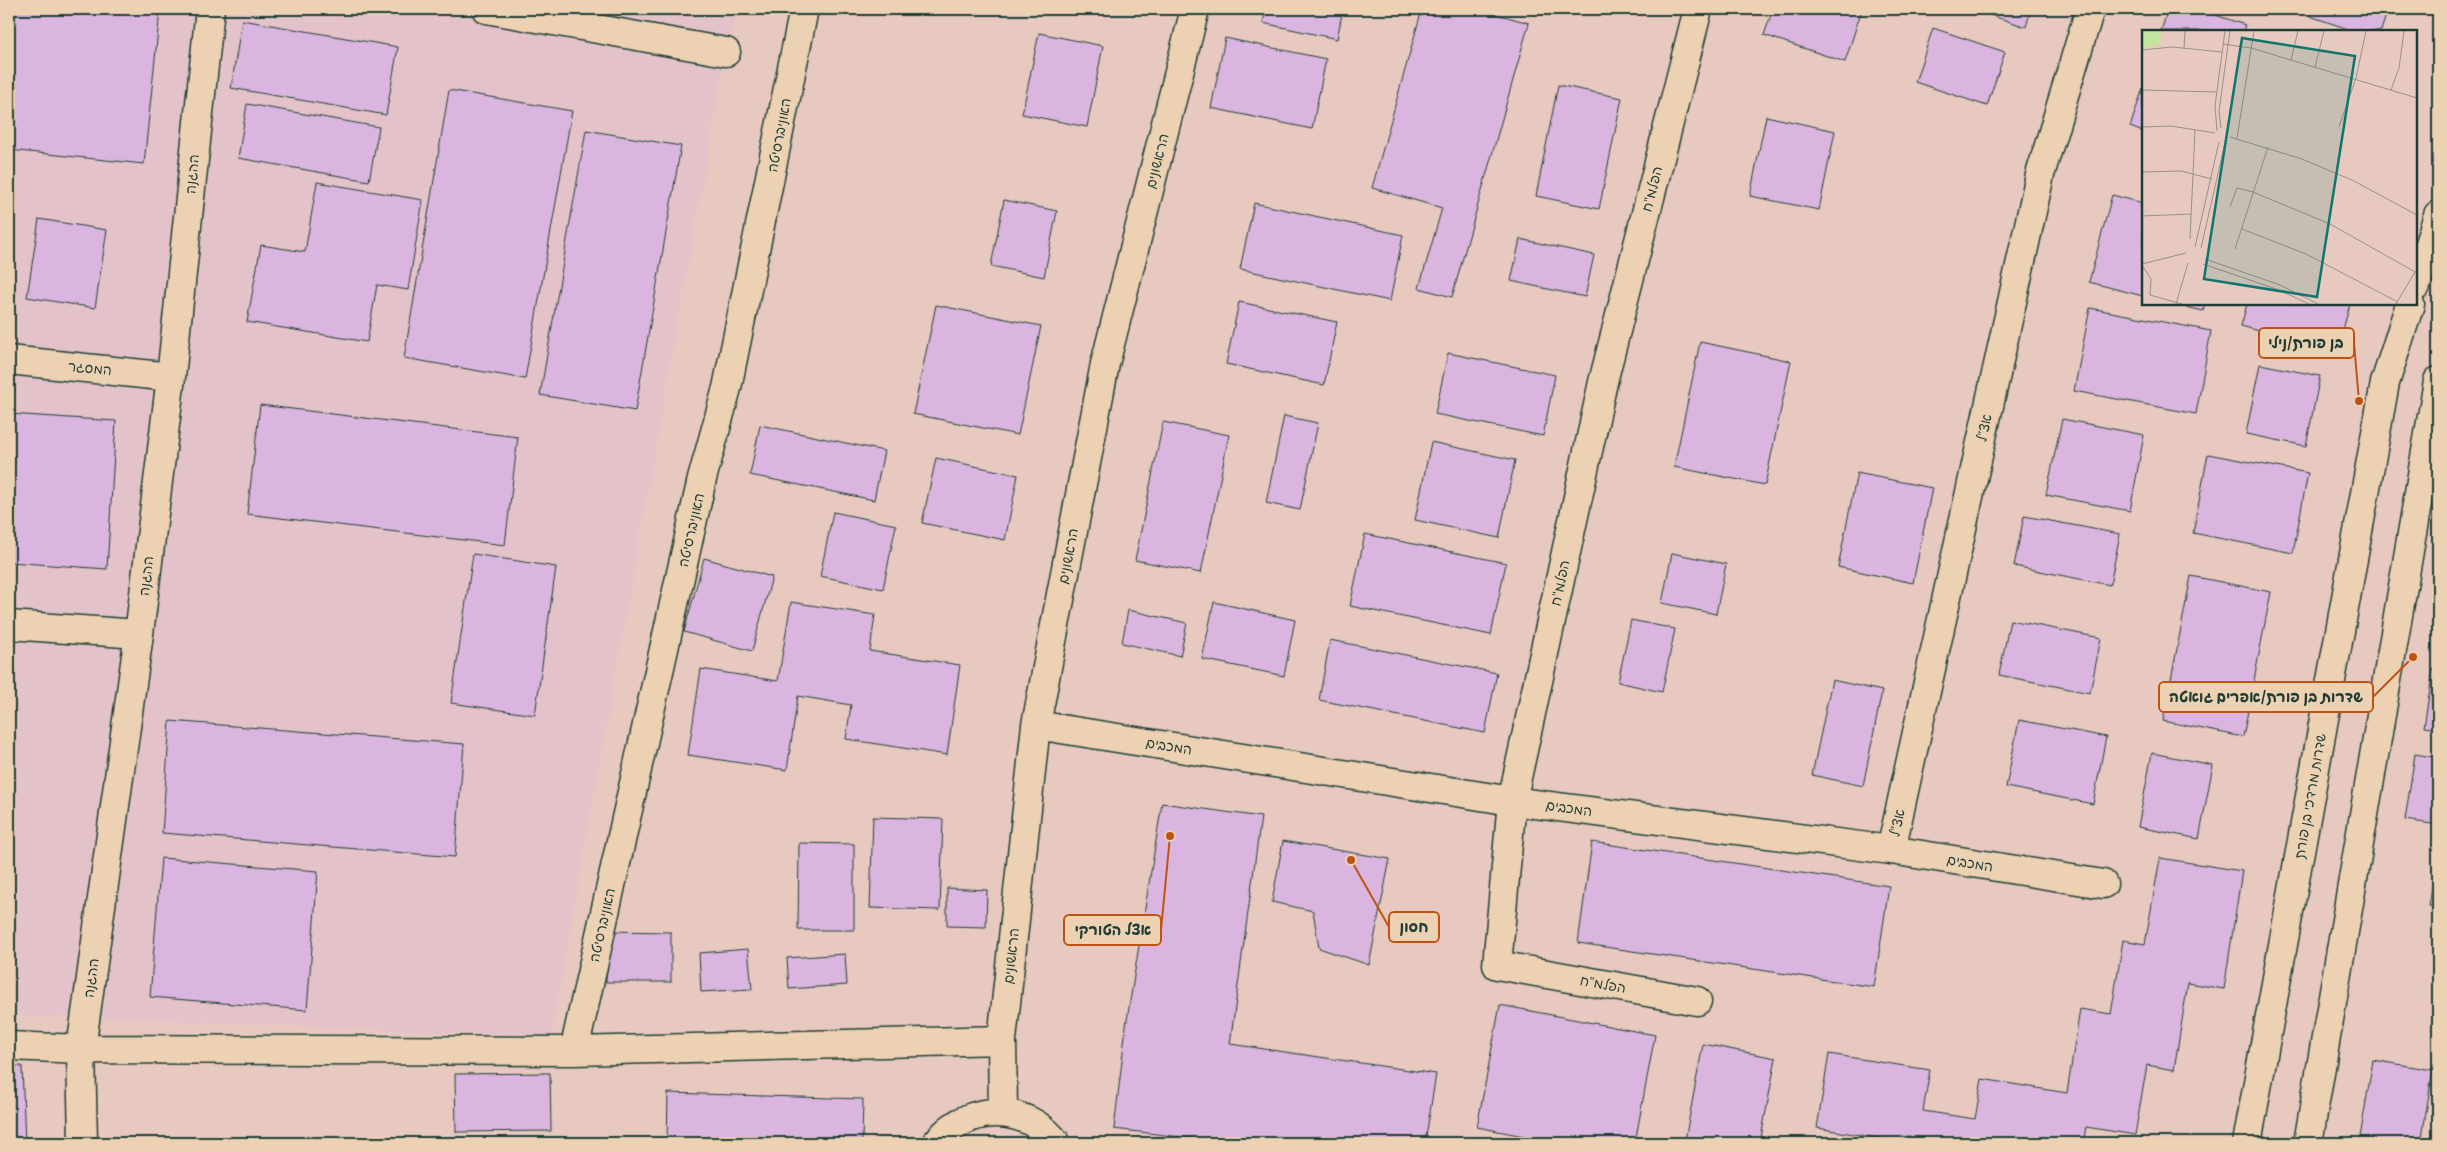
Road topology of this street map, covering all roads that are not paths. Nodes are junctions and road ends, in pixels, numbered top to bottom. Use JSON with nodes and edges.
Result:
{"nodes":[{"id":1,"x":210,"y":9,"type":"edge"},
{"id":2,"x":486,"y":9,"type":"edge"},
{"id":3,"x":804,"y":9,"type":"edge"},
{"id":4,"x":1195,"y":9,"type":"edge"},
{"id":5,"x":1698,"y":9,"type":"edge"},
{"id":6,"x":2090,"y":9,"type":"edge"},
{"id":7,"x":726,"y":52,"type":"dead end"},
{"id":8,"x":2438,"y":214,"type":"edge"},
{"id":9,"x":2417,"y":283,"type":"edge"},
{"id":10,"x":2410,"y":305,"type":"edge"},
{"id":11,"x":9,"y":360,"type":"edge"},
{"id":12,"x":171,"y":377,"type":"junction"},
{"id":13,"x":2438,"y":381,"type":"edge"},
{"id":14,"x":9,"y":625,"type":"edge"},
{"id":15,"x":139,"y":634,"type":"junction"},
{"id":16,"x":1036,"y":725,"type":"junction"},
{"id":17,"x":1512,"y":801,"type":"junction"},
{"id":18,"x":1891,"y":850,"type":"junction"},
{"id":19,"x":2103,"y":884,"type":"dead end"},
{"id":20,"x":1697,"y":1001,"type":"dead end"},
{"id":21,"x":1002,"y":1040,"type":"junction"},
{"id":22,"x":9,"y":1046,"type":"edge"},
{"id":23,"x":81,"y":1050,"type":"junction"},
{"id":24,"x":574,"y":1051,"type":"junction"},
{"id":25,"x":1003,"y":1112,"type":"junction"},
{"id":26,"x":83,"y":1143,"type":"edge"},
{"id":27,"x":936,"y":1143,"type":"edge"},
{"id":28,"x":1056,"y":1143,"type":"edge"},
{"id":29,"x":2247,"y":1143,"type":"edge"},
{"id":30,"x":2308,"y":1143,"type":"edge"}],
"edges":[{"from":1,"to":12,"type":"street","name":"ההגנה"},
{"from":2,"to":7,"type":"street"},
{"from":3,"to":24,"type":"street","name":"האוניברסיטה"},
{"from":4,"to":16,"type":"street","name":"הראשונים"},
{"from":5,"to":17,"type":"street","name":"הפלמ\"ח"},
{"from":6,"to":18,"type":"street","name":"אצ\"ל"},
{"from":8,"to":9,"type":"street"},
{"from":10,"to":29,"type":"street","name":"שדרות מרדכי בן פורת"},
{"from":11,"to":12,"type":"street","name":"המסגר"},
{"from":12,"to":15,"type":"street","name":"ההגנה"},
{"from":13,"to":30,"type":"street"},
{"from":14,"to":15,"type":"street"},
{"from":15,"to":23,"type":"street","name":"ההגנה"},
{"from":16,"to":17,"type":"street","name":"המכבים"},
{"from":16,"to":21,"type":"street","name":"הראשונים"},
{"from":17,"to":18,"type":"street","name":"המכבים"},
{"from":17,"to":20,"type":"street","name":"הפלמ\"ח"},
{"from":18,"to":19,"type":"street","name":"המכבים"},
{"from":21,"to":24,"type":"street"},
{"from":21,"to":25,"type":"street","name":"הראשונים"},
{"from":22,"to":23,"type":"street"},
{"from":23,"to":24,"type":"street"},
{"from":23,"to":26,"type":"street","name":"ההגנה"},
{"from":25,"to":27,"type":"street"},
{"from":25,"to":28,"type":"street"}]}
